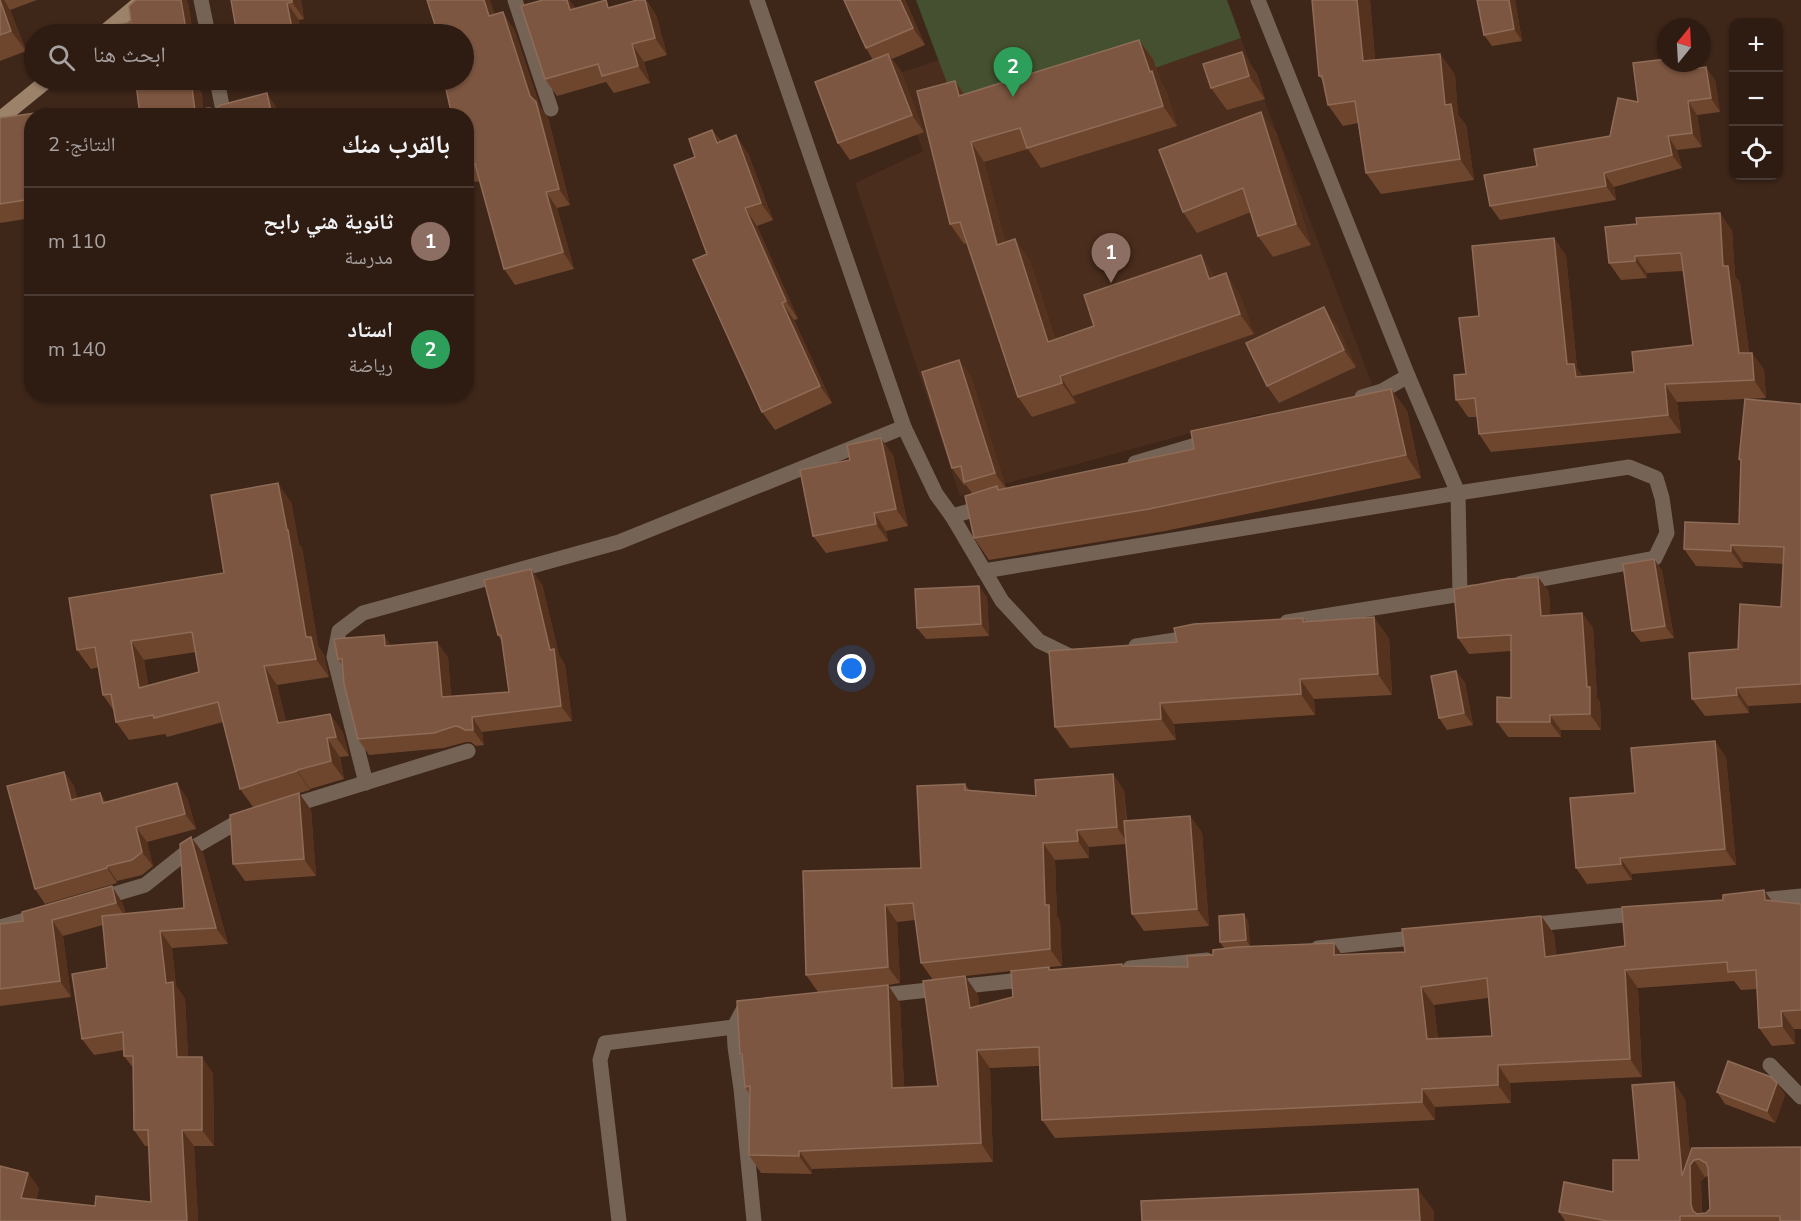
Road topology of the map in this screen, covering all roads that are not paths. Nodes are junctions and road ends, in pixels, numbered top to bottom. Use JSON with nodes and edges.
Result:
{"nodes":[{"id":1,"x":143,"y":0,"type":"edge"},
{"id":2,"x":201,"y":0,"type":"edge"},
{"id":3,"x":515,"y":0,"type":"edge"},
{"id":4,"x":757,"y":0,"type":"edge"},
{"id":5,"x":1258,"y":0,"type":"edge"},
{"id":6,"x":114,"y":24,"type":"edge"},
{"id":7,"x":206,"y":24,"type":"edge"},
{"id":8,"x":36,"y":90,"type":"edge"},
{"id":9,"x":219,"y":90,"type":"edge"},
{"id":10,"x":222,"y":108,"type":"edge"},
{"id":11,"x":551,"y":109,"type":"dead end"},
{"id":12,"x":0,"y":119,"type":"edge"},
{"id":13,"x":1408,"y":376,"type":"junction"},
{"id":14,"x":1348,"y":401,"type":"edge"},
{"id":15,"x":904,"y":427,"type":"junction"},
{"id":16,"x":1224,"y":437,"type":"edge"},
{"id":17,"x":1122,"y":467,"type":"edge"},
{"id":18,"x":1458,"y":492,"type":"junction"},
{"id":19,"x":997,"y":503,"type":"edge"},
{"id":20,"x":952,"y":516,"type":"junction"},
{"id":21,"x":984,"y":571,"type":"junction"},
{"id":22,"x":1506,"y":586,"type":"edge"},
{"id":23,"x":1483,"y":590,"type":"edge"},
{"id":24,"x":1460,"y":595,"type":"junction"},
{"id":25,"x":1272,"y":625,"type":"edge"},
{"id":26,"x":1213,"y":634,"type":"edge"},
{"id":27,"x":1119,"y":649,"type":"edge"},
{"id":28,"x":1095,"y":653,"type":"edge"},
{"id":29,"x":468,"y":751,"type":"dead end"},
{"id":30,"x":366,"y":783,"type":"junction"},
{"id":31,"x":1801,"y":896,"type":"edge"},
{"id":32,"x":89,"y":901,"type":"edge"},
{"id":33,"x":1730,"y":903,"type":"edge"},
{"id":34,"x":56,"y":911,"type":"edge"},
{"id":35,"x":1658,"y":911,"type":"edge"},
{"id":36,"x":0,"y":927,"type":"edge"},
{"id":37,"x":1516,"y":927,"type":"edge"},
{"id":38,"x":1433,"y":936,"type":"edge"},
{"id":39,"x":1302,"y":950,"type":"edge"},
{"id":40,"x":1219,"y":959,"type":"edge"},
{"id":41,"x":1112,"y":970,"type":"edge"},
{"id":42,"x":1040,"y":978,"type":"edge"},
{"id":43,"x":862,"y":997,"type":"edge"},
{"id":44,"x":767,"y":1008,"type":"edge"},
{"id":45,"x":734,"y":1027,"type":"junction"},
{"id":46,"x":1770,"y":1065,"type":"dead end"},
{"id":47,"x":1801,"y":1097,"type":"edge"},
{"id":48,"x":619,"y":1221,"type":"edge"},
{"id":49,"x":753,"y":1221,"type":"edge"}],
"edges":[{"from":1,"to":6,"type":"street"},
{"from":2,"to":7,"type":"street"},
{"from":3,"to":11,"type":"street"},
{"from":4,"to":15,"type":"street"},
{"from":5,"to":13,"type":"street"},
{"from":8,"to":12,"type":"street"},
{"from":9,"to":10,"type":"street"},
{"from":13,"to":14,"type":"street"},
{"from":13,"to":18,"type":"street"},
{"from":15,"to":20,"type":"street"},
{"from":15,"to":30,"type":"street"},
{"from":16,"to":17,"type":"street"},
{"from":18,"to":21,"type":"street"},
{"from":18,"to":22,"type":"street"},
{"from":18,"to":24,"type":"street"},
{"from":19,"to":20,"type":"street"},
{"from":20,"to":21,"type":"street"},
{"from":21,"to":28,"type":"street"},
{"from":23,"to":24,"type":"street"},
{"from":24,"to":25,"type":"street"},
{"from":26,"to":27,"type":"street"},
{"from":29,"to":30,"type":"street"},
{"from":30,"to":32,"type":"street"},
{"from":31,"to":33,"type":"street"},
{"from":34,"to":36,"type":"street"},
{"from":35,"to":37,"type":"street"},
{"from":38,"to":39,"type":"street"},
{"from":40,"to":41,"type":"street"},
{"from":42,"to":43,"type":"street"},
{"from":44,"to":45,"type":"street"},
{"from":45,"to":48,"type":"street"},
{"from":45,"to":49,"type":"street"},
{"from":46,"to":47,"type":"street"}]}
